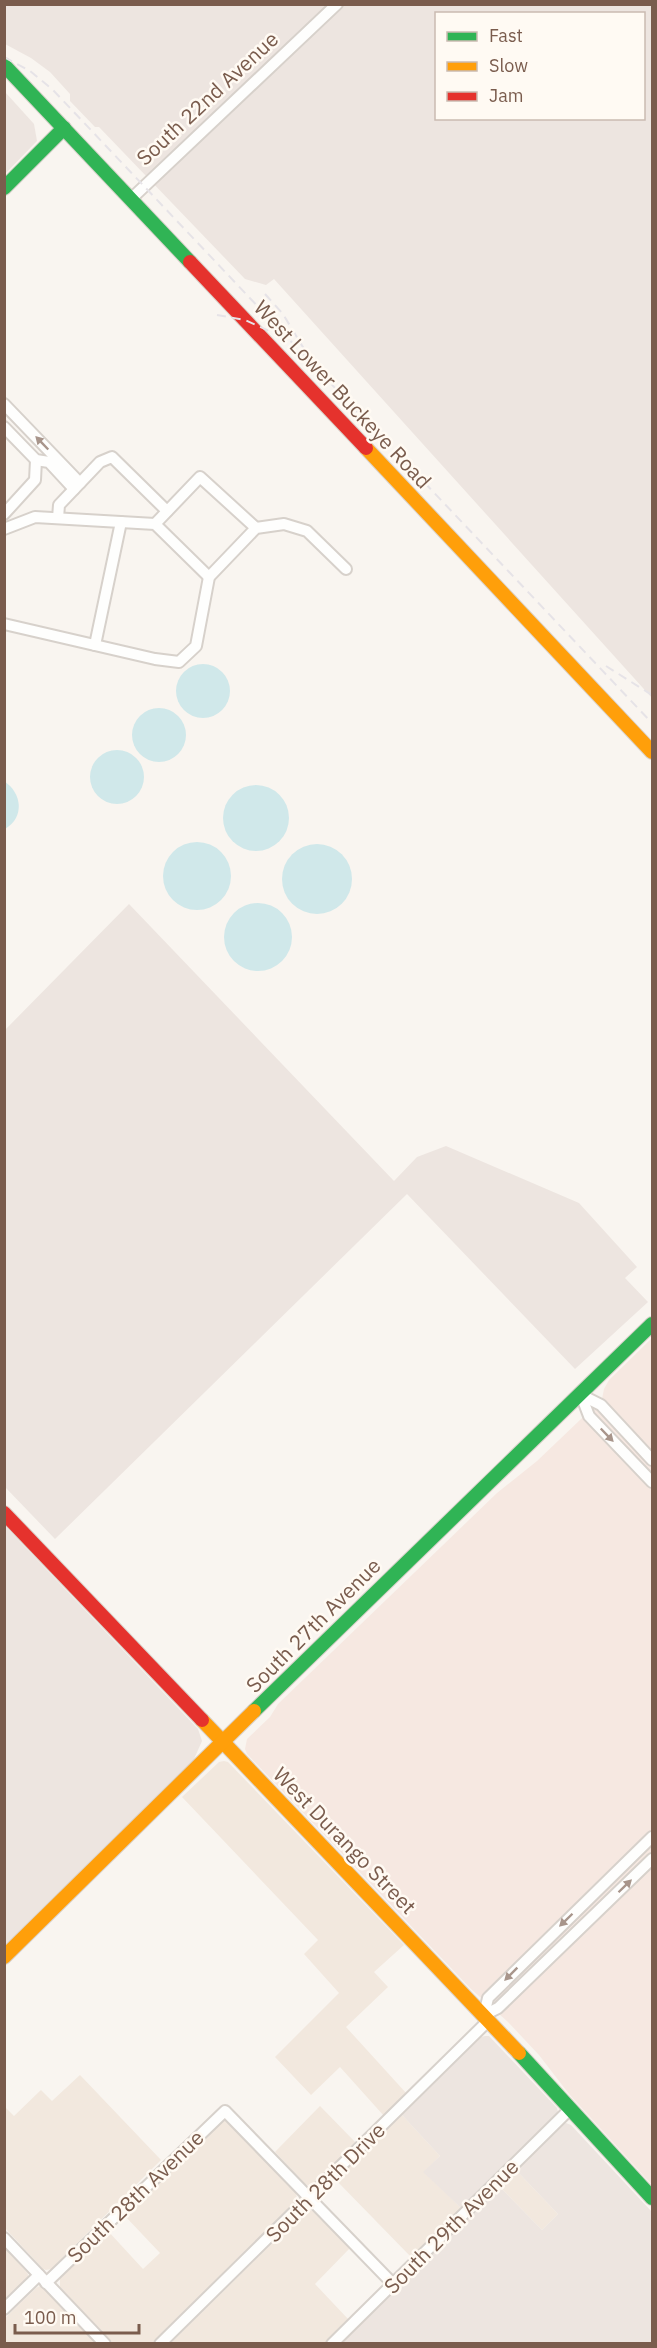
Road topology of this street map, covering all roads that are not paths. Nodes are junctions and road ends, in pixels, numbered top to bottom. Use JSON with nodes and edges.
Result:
{"nodes":[{"id":1,"x":337,"y":4,"type":"edge"},
{"id":2,"x":4,"y":65,"type":"edge"},
{"id":3,"x":64,"y":128,"type":"junction"},
{"id":4,"x":4,"y":188,"type":"edge"},
{"id":5,"x":132,"y":198,"type":"junction"},
{"id":6,"x":4,"y":404,"type":"edge"},
{"id":7,"x":4,"y":428,"type":"edge"},
{"id":8,"x":36,"y":460,"type":"junction"},
{"id":9,"x":77,"y":486,"type":"junction"},
{"id":10,"x":166,"y":511,"type":"junction"},
{"id":11,"x":4,"y":514,"type":"edge"},
{"id":12,"x":58,"y":518,"type":"junction"},
{"id":13,"x":121,"y":522,"type":"junction"},
{"id":14,"x":154,"y":524,"type":"junction"},
{"id":15,"x":256,"y":528,"type":"junction"},
{"id":16,"x":4,"y":529,"type":"edge"},
{"id":17,"x":346,"y":569,"type":"dead end"},
{"id":18,"x":209,"y":577,"type":"junction"},
{"id":19,"x":4,"y":624,"type":"edge"},
{"id":20,"x":95,"y":645,"type":"junction"},
{"id":21,"x":652,"y":752,"type":"edge"},
{"id":22,"x":652,"y":1324,"type":"edge"},
{"id":23,"x":581,"y":1395,"type":"junction"},
{"id":24,"x":652,"y":1460,"type":"edge"},
{"id":25,"x":652,"y":1482,"type":"edge"},
{"id":26,"x":4,"y":1513,"type":"edge"},
{"id":27,"x":223,"y":1743,"type":"junction"},
{"id":28,"x":652,"y":1837,"type":"edge"},
{"id":29,"x":652,"y":1859,"type":"edge"},
{"id":30,"x":4,"y":1957,"type":"edge"},
{"id":31,"x":486,"y":2018,"type":"junction"},
{"id":32,"x":570,"y":2109,"type":"junction"},
{"id":33,"x":310,"y":2197,"type":"junction"},
{"id":34,"x":652,"y":2198,"type":"edge"},
{"id":35,"x":4,"y":2238,"type":"edge"},
{"id":36,"x":43,"y":2279,"type":"junction"},
{"id":37,"x":393,"y":2284,"type":"junction"},
{"id":38,"x":4,"y":2309,"type":"edge"},
{"id":39,"x":105,"y":2343,"type":"edge"},
{"id":40,"x":160,"y":2343,"type":"edge"},
{"id":41,"x":332,"y":2343,"type":"edge"}],
"edges":[{"from":1,"to":5,"type":"street","name":"South 22nd Avenue"},
{"from":2,"to":3,"type":"main road","name":"West Lower Buckeye Road"},
{"from":3,"to":4,"type":"main road"},
{"from":3,"to":5,"type":"main road","name":"West Lower Buckeye Road"},
{"from":5,"to":21,"type":"main road","name":"West Lower Buckeye Road"},
{"from":9,"to":6,"type":"street","one_way":true},
{"from":7,"to":8,"type":"street"},
{"from":8,"to":9,"type":"street"},
{"from":8,"to":11,"type":"street"},
{"from":9,"to":10,"type":"street"},
{"from":9,"to":12,"type":"street"},
{"from":10,"to":14,"type":"street"},
{"from":10,"to":15,"type":"street"},
{"from":12,"to":13,"type":"street"},
{"from":12,"to":16,"type":"street"},
{"from":13,"to":14,"type":"street"},
{"from":13,"to":20,"type":"street"},
{"from":14,"to":18,"type":"street"},
{"from":15,"to":17,"type":"street"},
{"from":15,"to":18,"type":"street"},
{"from":18,"to":20,"type":"street"},
{"from":19,"to":20,"type":"street"},
{"from":22,"to":23,"type":"main road","name":"South 27th Avenue"},
{"from":23,"to":24,"type":"street"},
{"from":23,"to":25,"type":"street","one_way":true},
{"from":23,"to":27,"type":"main road","name":"South 27th Avenue"},
{"from":26,"to":27,"type":"main road","name":"West Durango Street"},
{"from":27,"to":30,"type":"main road","name":"South 27th Avenue"},
{"from":27,"to":31,"type":"main road","name":"West Durango Street"},
{"from":28,"to":31,"type":"street","one_way":true},
{"from":31,"to":29,"type":"street","one_way":true},
{"from":31,"to":32,"type":"main road","name":"West Durango Street"},
{"from":31,"to":33,"type":"street","name":"South 28th Drive"},
{"from":32,"to":34,"type":"main road","name":"West Durango Street"},
{"from":32,"to":37,"type":"street","name":"South 29th Avenue"},
{"from":33,"to":36,"type":"street","name":"South 28th Avenue"},
{"from":33,"to":37,"type":"street"},
{"from":33,"to":40,"type":"street","name":"South 28th Drive"},
{"from":35,"to":36,"type":"street"},
{"from":36,"to":38,"type":"street","name":"South 28th Avenue"},
{"from":36,"to":39,"type":"street"},
{"from":37,"to":41,"type":"street","name":"South 29th Avenue"}]}
